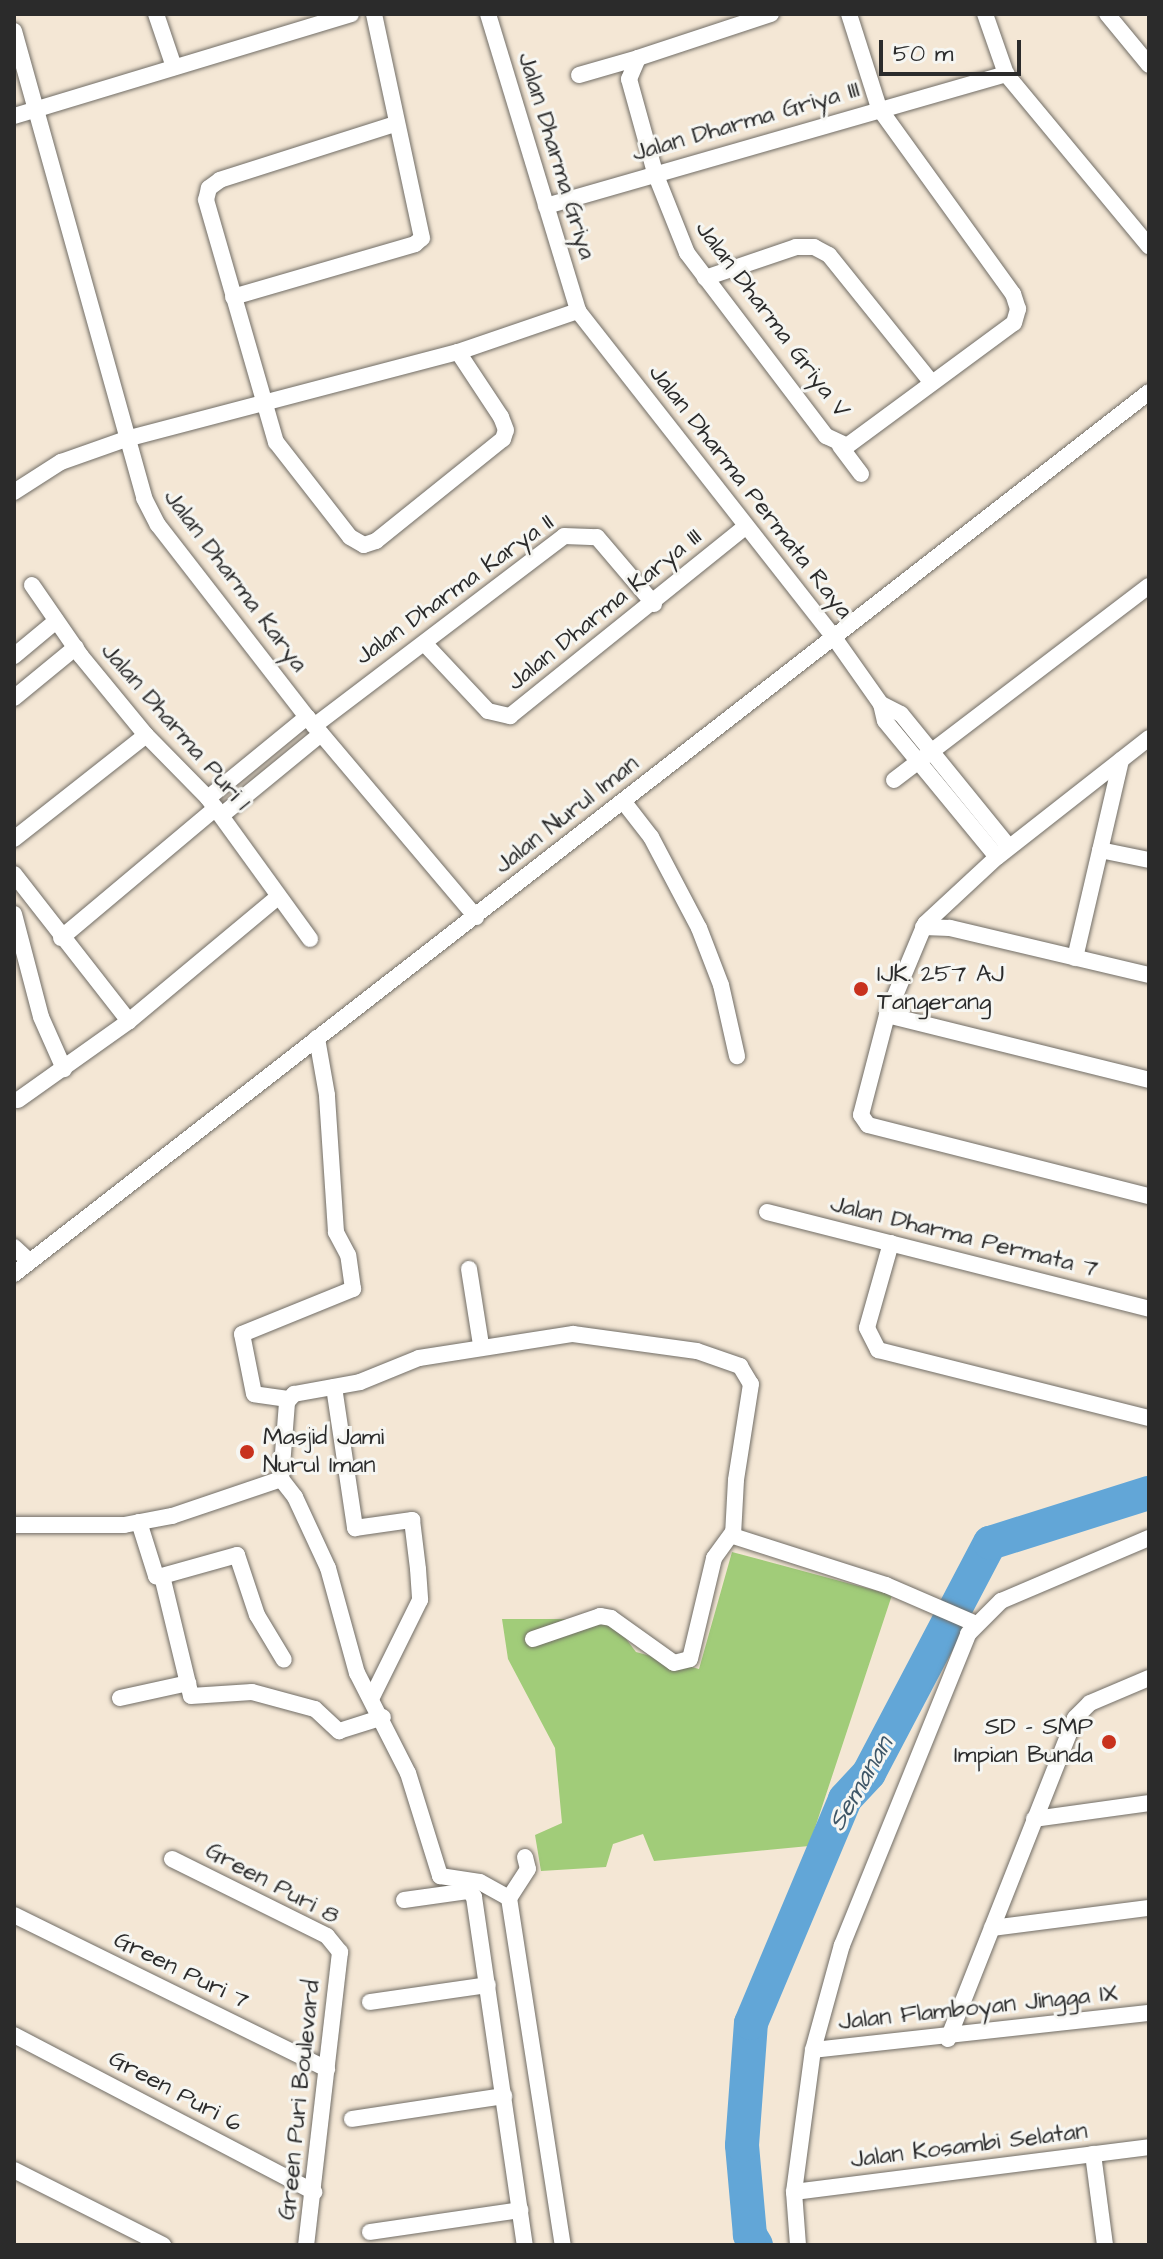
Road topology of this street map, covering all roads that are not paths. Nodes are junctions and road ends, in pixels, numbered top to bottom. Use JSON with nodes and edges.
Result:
{"nodes":[{"id":1,"x":156,"y":14,"type":"edge"},
{"id":2,"x":351,"y":14,"type":"edge"},
{"id":3,"x":374,"y":14,"type":"edge"},
{"id":4,"x":488,"y":14,"type":"edge"},
{"id":5,"x":771,"y":14,"type":"edge"},
{"id":6,"x":849,"y":14,"type":"edge"},
{"id":7,"x":985,"y":14,"type":"edge"},
{"id":8,"x":1107,"y":14,"type":"edge"},
{"id":9,"x":14,"y":31,"type":"edge"},
{"id":10,"x":638,"y":58,"type":"junction"},
{"id":11,"x":1149,"y":65,"type":"edge"},
{"id":12,"x":174,"y":67,"type":"junction"},
{"id":13,"x":1006,"y":74,"type":"junction"},
{"id":14,"x":579,"y":75,"type":"dead end"},
{"id":15,"x":38,"y":107,"type":"junction"},
{"id":16,"x":879,"y":108,"type":"junction"},
{"id":17,"x":14,"y":116,"type":"edge"},
{"id":18,"x":395,"y":124,"type":"junction"},
{"id":19,"x":655,"y":173,"type":"junction"},
{"id":20,"x":546,"y":206,"type":"junction"},
{"id":21,"x":1149,"y":246,"type":"edge"},
{"id":22,"x":705,"y":278,"type":"junction"},
{"id":23,"x":233,"y":297,"type":"junction"},
{"id":24,"x":578,"y":311,"type":"junction"},
{"id":25,"x":458,"y":352,"type":"junction"},
{"id":26,"x":932,"y":383,"type":"junction"},
{"id":27,"x":1149,"y":392,"type":"edge"},
{"id":28,"x":264,"y":404,"type":"junction"},
{"id":29,"x":126,"y":439,"type":"junction"},
{"id":30,"x":840,"y":446,"type":"junction"},
{"id":31,"x":861,"y":474,"type":"dead end"},
{"id":32,"x":14,"y":492,"type":"edge"},
{"id":33,"x":744,"y":528,"type":"junction"},
{"id":34,"x":32,"y":585,"type":"dead end"},
{"id":35,"x":1149,"y":586,"type":"edge"},
{"id":36,"x":654,"y":604,"type":"junction"},
{"id":37,"x":56,"y":621,"type":"junction"},
{"id":38,"x":833,"y":636,"type":"junction"},
{"id":39,"x":425,"y":644,"type":"junction"},
{"id":40,"x":76,"y":647,"type":"junction"},
{"id":41,"x":14,"y":656,"type":"edge"},
{"id":42,"x":14,"y":698,"type":"edge"},
{"id":43,"x":314,"y":726,"type":"junction"},
{"id":44,"x":146,"y":735,"type":"junction"},
{"id":45,"x":1145,"y":745,"type":"edge"},
{"id":46,"x":926,"y":757,"type":"junction"},
{"id":47,"x":1121,"y":760,"type":"junction"},
{"id":48,"x":894,"y":780,"type":"dead end"},
{"id":49,"x":623,"y":801,"type":"junction"},
{"id":50,"x":215,"y":807,"type":"junction"},
{"id":51,"x":14,"y":839,"type":"edge"},
{"id":52,"x":1100,"y":850,"type":"junction"},
{"id":53,"x":1003,"y":852,"type":"junction"},
{"id":54,"x":1149,"y":860,"type":"edge"},
{"id":55,"x":14,"y":874,"type":"edge"},
{"id":56,"x":278,"y":897,"type":"junction"},
{"id":57,"x":14,"y":914,"type":"edge"},
{"id":58,"x":476,"y":917,"type":"junction"},
{"id":59,"x":923,"y":927,"type":"junction"},
{"id":60,"x":61,"y":938,"type":"junction"},
{"id":61,"x":310,"y":939,"type":"dead end"},
{"id":62,"x":1075,"y":958,"type":"junction"},
{"id":63,"x":1149,"y":975,"type":"edge"},
{"id":64,"x":887,"y":1015,"type":"junction"},
{"id":65,"x":129,"y":1021,"type":"junction"},
{"id":66,"x":317,"y":1038,"type":"junction"},
{"id":67,"x":737,"y":1056,"type":"dead end"},
{"id":68,"x":64,"y":1069,"type":"junction"},
{"id":69,"x":1149,"y":1080,"type":"edge"},
{"id":70,"x":18,"y":1100,"type":"dead end"},
{"id":71,"x":1149,"y":1196,"type":"edge"},
{"id":72,"x":767,"y":1212,"type":"dead end"},
{"id":73,"x":891,"y":1243,"type":"junction"},
{"id":74,"x":14,"y":1247,"type":"edge"},
{"id":75,"x":28,"y":1260,"type":"junction"},
{"id":76,"x":469,"y":1269,"type":"dead end"},
{"id":77,"x":14,"y":1274,"type":"edge"},
{"id":78,"x":1149,"y":1309,"type":"edge"},
{"id":79,"x":481,"y":1345,"type":"junction"},
{"id":80,"x":334,"y":1387,"type":"junction"},
{"id":81,"x":288,"y":1399,"type":"junction"},
{"id":82,"x":1149,"y":1418,"type":"edge"},
{"id":83,"x":281,"y":1479,"type":"junction"},
{"id":84,"x":139,"y":1522,"type":"junction"},
{"id":85,"x":14,"y":1525,"type":"edge"},
{"id":86,"x":732,"y":1533,"type":"junction"},
{"id":87,"x":1149,"y":1538,"type":"edge"},
{"id":88,"x":162,"y":1576,"type":"junction"},
{"id":89,"x":970,"y":1622,"type":"junction"},
{"id":90,"x":533,"y":1639,"type":"dead end"},
{"id":91,"x":284,"y":1660,"type":"dead end"},
{"id":92,"x":1149,"y":1678,"type":"edge"},
{"id":93,"x":188,"y":1683,"type":"junction"},
{"id":94,"x":372,"y":1697,"type":"junction"},
{"id":95,"x":120,"y":1698,"type":"dead end"},
{"id":96,"x":383,"y":1717,"type":"junction"},
{"id":97,"x":1149,"y":1803,"type":"edge"},
{"id":98,"x":1034,"y":1819,"type":"junction"},
{"id":99,"x":525,"y":1857,"type":"dead end"},
{"id":100,"x":172,"y":1859,"type":"dead end"},
{"id":101,"x":509,"y":1898,"type":"junction"},
{"id":102,"x":404,"y":1900,"type":"dead end"},
{"id":103,"x":1149,"y":1908,"type":"edge"},
{"id":104,"x":14,"y":1915,"type":"edge"},
{"id":105,"x":992,"y":1928,"type":"junction"},
{"id":106,"x":340,"y":1960,"type":"joint"},
{"id":107,"x":488,"y":1985,"type":"junction"},
{"id":108,"x":370,"y":2002,"type":"dead end"},
{"id":109,"x":1149,"y":2013,"type":"edge"},
{"id":110,"x":14,"y":2035,"type":"edge"},
{"id":111,"x":948,"y":2039,"type":"junction"},
{"id":112,"x":813,"y":2050,"type":"junction"},
{"id":113,"x":327,"y":2069,"type":"junction"},
{"id":114,"x":504,"y":2096,"type":"junction"},
{"id":115,"x":352,"y":2119,"type":"dead end"},
{"id":116,"x":1149,"y":2147,"type":"edge"},
{"id":117,"x":1093,"y":2154,"type":"junction"},
{"id":118,"x":14,"y":2170,"type":"edge"},
{"id":119,"x":314,"y":2192,"type":"junction"},
{"id":120,"x":794,"y":2192,"type":"junction"},
{"id":121,"x":520,"y":2210,"type":"junction"},
{"id":122,"x":370,"y":2232,"type":"dead end"},
{"id":123,"x":163,"y":2245,"type":"edge"},
{"id":124,"x":306,"y":2245,"type":"edge"},
{"id":125,"x":525,"y":2245,"type":"edge"},
{"id":126,"x":563,"y":2245,"type":"edge"},
{"id":127,"x":798,"y":2245,"type":"edge"},
{"id":128,"x":1105,"y":2245,"type":"edge"}],
"edges":[{"from":1,"to":12,"type":"street"},
{"from":2,"to":12,"type":"street"},
{"from":3,"to":18,"type":"street"},
{"from":4,"to":20,"type":"street","name":"Jalan Dharma Griya"},
{"from":5,"to":10,"type":"street"},
{"from":6,"to":16,"type":"street"},
{"from":7,"to":13,"type":"street"},
{"from":8,"to":11,"type":"street"},
{"from":9,"to":15,"type":"street","name":"Jalan Dharma Karya"},
{"from":10,"to":14,"type":"street"},
{"from":10,"to":19,"type":"street","name":"Jalan Dharma Griya V"},
{"from":12,"to":15,"type":"street"},
{"from":13,"to":16,"type":"street","name":"Jalan Dharma Griya III"},
{"from":13,"to":21,"type":"street"},
{"from":15,"to":17,"type":"street"},
{"from":15,"to":29,"type":"street","name":"Jalan Dharma Karya"},
{"from":16,"to":19,"type":"street","name":"Jalan Dharma Griya III"},
{"from":16,"to":26,"type":"street","name":"Jalan Dharma Griya V"},
{"from":18,"to":23,"type":"street"},
{"from":18,"to":23,"type":"street"},
{"from":19,"to":20,"type":"street","name":"Jalan Dharma Griya III"},
{"from":19,"to":22,"type":"street","name":"Jalan Dharma Griya V"},
{"from":20,"to":24,"type":"street","name":"Jalan Dharma Griya"},
{"from":22,"to":26,"type":"street"},
{"from":22,"to":30,"type":"street","name":"Jalan Dharma Griya V"},
{"from":23,"to":28,"type":"street"},
{"from":24,"to":25,"type":"street"},
{"from":24,"to":33,"type":"street","name":"Jalan Dharma Permata Raya"},
{"from":25,"to":28,"type":"street"},
{"from":25,"to":28,"type":"street"},
{"from":26,"to":30,"type":"street","name":"Jalan Dharma Griya V"},
{"from":27,"to":38,"type":"street","name":"Jalan Nurul Iman"},
{"from":28,"to":29,"type":"street"},
{"from":29,"to":32,"type":"street"},
{"from":29,"to":43,"type":"street","name":"Jalan Dharma Karya"},
{"from":30,"to":31,"type":"street","name":"Jalan Dharma Griya V"},
{"from":33,"to":36,"type":"street","name":"Jalan Dharma Karya III"},
{"from":33,"to":38,"type":"street","name":"Jalan Dharma Permata Raya"},
{"from":34,"to":37,"type":"street","name":"Jalan Dharma Puri 1"},
{"from":35,"to":46,"type":"street"},
{"from":36,"to":39,"type":"street","name":"Jalan Dharma Karya III"},
{"from":36,"to":39,"type":"street","name":"Jalan Dharma Karya II"},
{"from":37,"to":40,"type":"street","name":"Jalan Dharma Puri 1"},
{"from":37,"to":41,"type":"street"},
{"from":38,"to":46,"type":"street","name":"Jalan Dharma Permata Raya"},
{"from":38,"to":49,"type":"street","name":"Jalan Nurul Iman"},
{"from":39,"to":43,"type":"street","name":"Jalan Dharma Karya II"},
{"from":40,"to":42,"type":"street"},
{"from":40,"to":44,"type":"street","name":"Jalan Dharma Puri 1"},
{"from":43,"to":50,"type":"street","name":"Jalan Dharma Karya II"},
{"from":43,"to":58,"type":"street","name":"Jalan Dharma Karya"},
{"from":44,"to":50,"type":"street","name":"Jalan Dharma Puri 1"},
{"from":44,"to":51,"type":"street"},
{"from":45,"to":47,"type":"street"},
{"from":46,"to":48,"type":"street"},
{"from":46,"to":53,"type":"street","name":"Jalan Dharma Permata Raya"},
{"from":47,"to":52,"type":"street"},
{"from":47,"to":53,"type":"street"},
{"from":49,"to":58,"type":"street","name":"Jalan Nurul Iman"},
{"from":49,"to":67,"type":"street"},
{"from":50,"to":56,"type":"street","name":"Jalan Dharma Puri 1"},
{"from":50,"to":60,"type":"street","name":"Jalan Dharma Karya II"},
{"from":52,"to":54,"type":"street"},
{"from":52,"to":62,"type":"street"},
{"from":53,"to":59,"type":"street"},
{"from":55,"to":60,"type":"street"},
{"from":56,"to":61,"type":"street","name":"Jalan Dharma Puri 1"},
{"from":56,"to":65,"type":"street"},
{"from":57,"to":68,"type":"street"},
{"from":58,"to":66,"type":"street","name":"Jalan Nurul Iman"},
{"from":59,"to":62,"type":"street"},
{"from":59,"to":64,"type":"street"},
{"from":60,"to":65,"type":"street"},
{"from":62,"to":63,"type":"street"},
{"from":64,"to":69,"type":"street"},
{"from":64,"to":71,"type":"street"},
{"from":65,"to":68,"type":"street"},
{"from":66,"to":75,"type":"street","name":"Jalan Nurul Iman"},
{"from":66,"to":81,"type":"street"},
{"from":68,"to":70,"type":"street"},
{"from":72,"to":73,"type":"street","name":"Jalan Dharma Permata 7"},
{"from":73,"to":78,"type":"street","name":"Jalan Dharma Permata 7"},
{"from":73,"to":82,"type":"street"},
{"from":74,"to":75,"type":"street"},
{"from":75,"to":77,"type":"street","name":"Jalan Nurul Iman"},
{"from":76,"to":79,"type":"street"},
{"from":79,"to":80,"type":"street"},
{"from":79,"to":86,"type":"street"},
{"from":80,"to":81,"type":"street"},
{"from":80,"to":94,"type":"street"},
{"from":81,"to":83,"type":"street"},
{"from":83,"to":84,"type":"street"},
{"from":83,"to":94,"type":"street"},
{"from":84,"to":85,"type":"street"},
{"from":84,"to":88,"type":"street"},
{"from":86,"to":89,"type":"street"},
{"from":86,"to":90,"type":"street"},
{"from":87,"to":89,"type":"street"},
{"from":88,"to":91,"type":"street"},
{"from":88,"to":93,"type":"street"},
{"from":89,"to":112,"type":"street"},
{"from":92,"to":98,"type":"street"},
{"from":93,"to":95,"type":"street"},
{"from":93,"to":96,"type":"street"},
{"from":94,"to":96,"type":"street"},
{"from":96,"to":101,"type":"street"},
{"from":97,"to":98,"type":"street"},
{"from":98,"to":105,"type":"street"},
{"from":99,"to":101,"type":"street"},
{"from":100,"to":106,"type":"street","name":"Green Puri 8"},
{"from":101,"to":126,"type":"street"},
{"from":102,"to":107,"type":"street"},
{"from":103,"to":105,"type":"street"},
{"from":104,"to":113,"type":"street","name":"Green Puri 7"},
{"from":105,"to":111,"type":"street"},
{"from":106,"to":113,"type":"street","name":"Green Puri Boulevard"},
{"from":107,"to":108,"type":"street"},
{"from":107,"to":114,"type":"street"},
{"from":109,"to":111,"type":"street","name":"Jalan Flamboyan Jingga IX"},
{"from":110,"to":119,"type":"street","name":"Green Puri 6"},
{"from":111,"to":112,"type":"street","name":"Jalan Flamboyan Jingga IX"},
{"from":112,"to":120,"type":"street"},
{"from":113,"to":119,"type":"street","name":"Green Puri Boulevard"},
{"from":114,"to":115,"type":"street"},
{"from":114,"to":121,"type":"street"},
{"from":116,"to":117,"type":"street","name":"Jalan Kosambi Selatan"},
{"from":117,"to":120,"type":"street","name":"Jalan Kosambi Selatan"},
{"from":117,"to":128,"type":"street"},
{"from":118,"to":123,"type":"street"},
{"from":119,"to":124,"type":"street","name":"Green Puri Boulevard"},
{"from":120,"to":127,"type":"street"},
{"from":121,"to":122,"type":"street"},
{"from":121,"to":125,"type":"street"}]}
